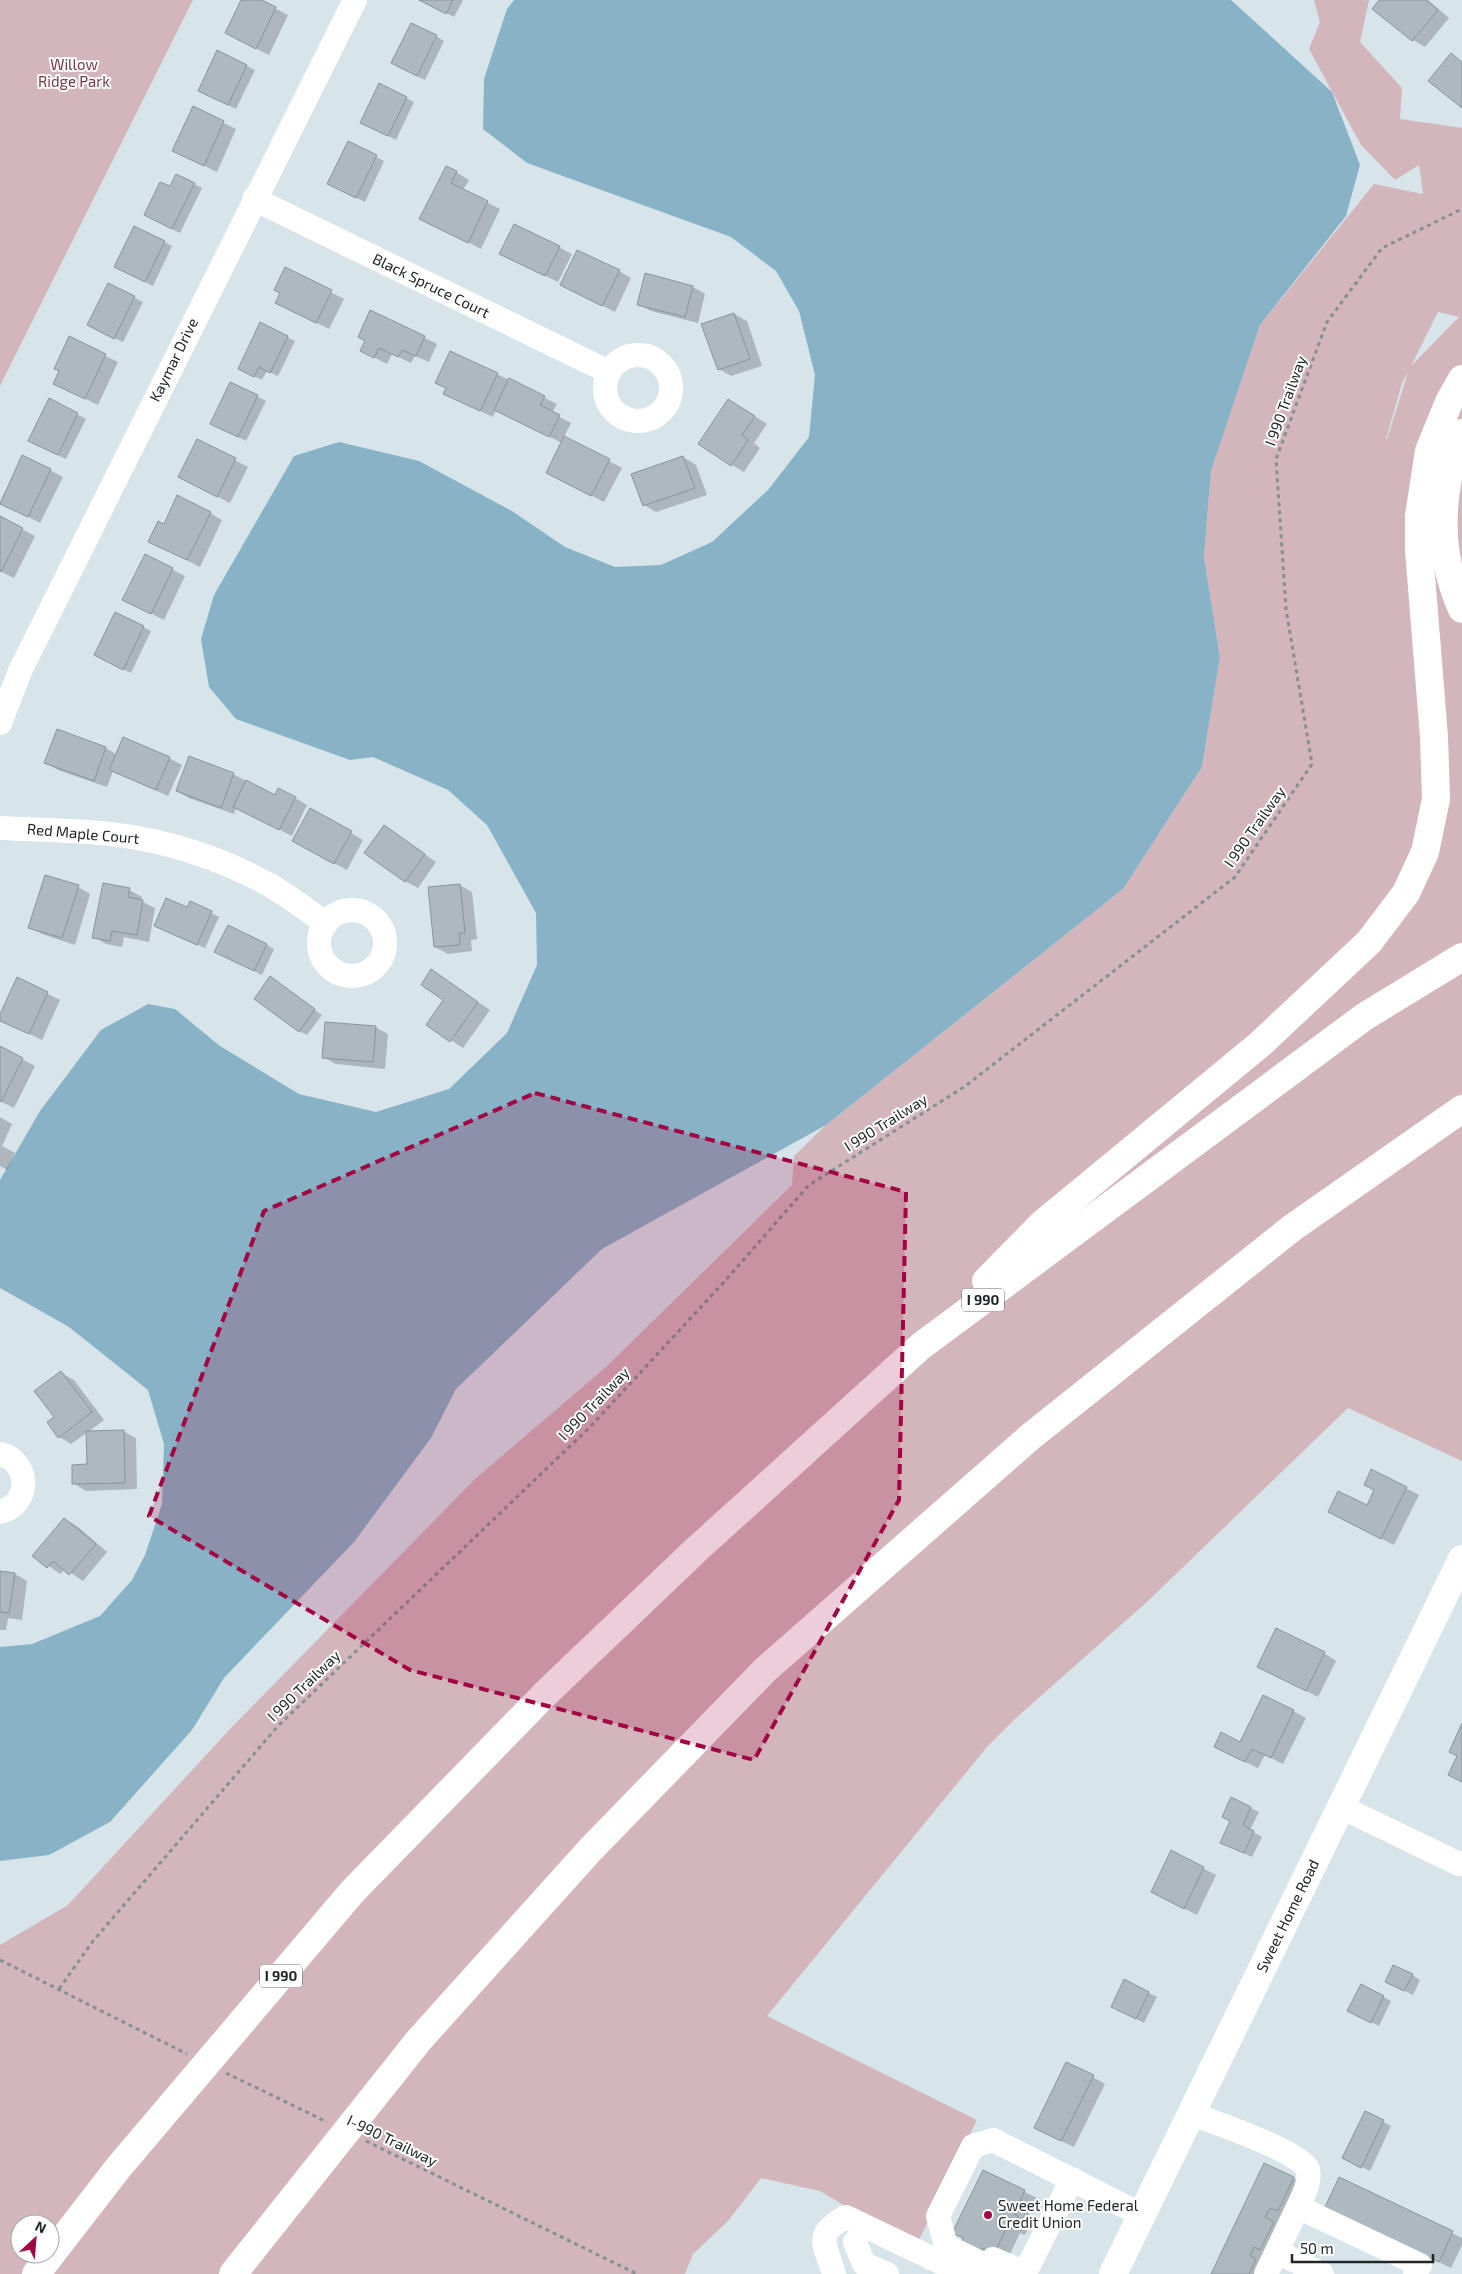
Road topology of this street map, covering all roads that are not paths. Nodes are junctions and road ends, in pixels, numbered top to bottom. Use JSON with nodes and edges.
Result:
{"nodes":[{"id":1,"x":354,"y":0,"type":"edge"},
{"id":2,"x":254,"y":199,"type":"junction"},
{"id":3,"x":608,"y":372,"type":"dead end"},
{"id":4,"x":1462,"y":379,"type":"edge"},
{"id":5,"x":1462,"y":433,"type":"edge"},
{"id":6,"x":1462,"y":609,"type":"edge"},
{"id":7,"x":0,"y":723,"type":"edge"},
{"id":8,"x":0,"y":828,"type":"edge"},
{"id":9,"x":326,"y":924,"type":"dead end"},
{"id":10,"x":1462,"y":957,"type":"edge"},
{"id":11,"x":1462,"y":1109,"type":"edge"},
{"id":12,"x":921,"y":1346,"type":"junction"},
{"id":13,"x":0,"y":1454,"type":"edge"},
{"id":14,"x":0,"y":1512,"type":"edge"},
{"id":15,"x":1462,"y":1558,"type":"edge"},
{"id":16,"x":1341,"y":1807,"type":"junction"},
{"id":17,"x":1462,"y":1863,"type":"edge"},
{"id":18,"x":1191,"y":2114,"type":"junction"},
{"id":19,"x":1072,"y":2179,"type":"junction"},
{"id":20,"x":1298,"y":2207,"type":"junction"},
{"id":21,"x":1142,"y":2215,"type":"junction"},
{"id":22,"x":855,"y":2242,"type":"dead end"},
{"id":23,"x":961,"y":2243,"type":"junction"},
{"id":24,"x":1277,"y":2252,"type":"junction"},
{"id":25,"x":1007,"y":2266,"type":"junction"},
{"id":26,"x":36,"y":2274,"type":"edge"},
{"id":27,"x":233,"y":2274,"type":"edge"},
{"id":28,"x":834,"y":2274,"type":"edge"},
{"id":29,"x":887,"y":2274,"type":"edge"},
{"id":30,"x":965,"y":2274,"type":"edge"},
{"id":31,"x":1113,"y":2274,"type":"edge"},
{"id":32,"x":1266,"y":2274,"type":"edge"},
{"id":33,"x":1322,"y":2274,"type":"edge"},
{"id":34,"x":1416,"y":2274,"type":"edge"}],
"edges":[{"from":1,"to":2,"type":"street","name":"Kaymar Drive"},
{"from":2,"to":3,"type":"street","name":"Black Spruce Court"},
{"from":2,"to":7,"type":"street","name":"Kaymar Drive"},
{"from":4,"to":12,"type":"main road"},
{"from":5,"to":6,"type":"main road"},
{"from":8,"to":9,"type":"street","name":"Red Maple Court"},
{"from":10,"to":12,"type":"main road","number":"I 990"},
{"from":11,"to":27,"type":"main road"},
{"from":12,"to":26,"type":"main road","number":"I 990"},
{"from":13,"to":14,"type":"street"},
{"from":15,"to":16,"type":"main road","name":"Sweet Home Road"},
{"from":16,"to":17,"type":"street"},
{"from":16,"to":18,"type":"main road","name":"Sweet Home Road"},
{"from":18,"to":20,"type":"street"},
{"from":18,"to":21,"type":"main road","name":"Sweet Home Road"},
{"from":19,"to":21,"type":"street"},
{"from":19,"to":23,"type":"street"},
{"from":19,"to":25,"type":"street"},
{"from":20,"to":24,"type":"street"},
{"from":20,"to":34,"type":"street"},
{"from":21,"to":31,"type":"main road","name":"Sweet Home Road"},
{"from":22,"to":29,"type":"street"},
{"from":23,"to":25,"type":"street"},
{"from":23,"to":25,"type":"street"},
{"from":24,"to":32,"type":"street"},
{"from":24,"to":33,"type":"street"},
{"from":28,"to":30,"type":"street"}]}
